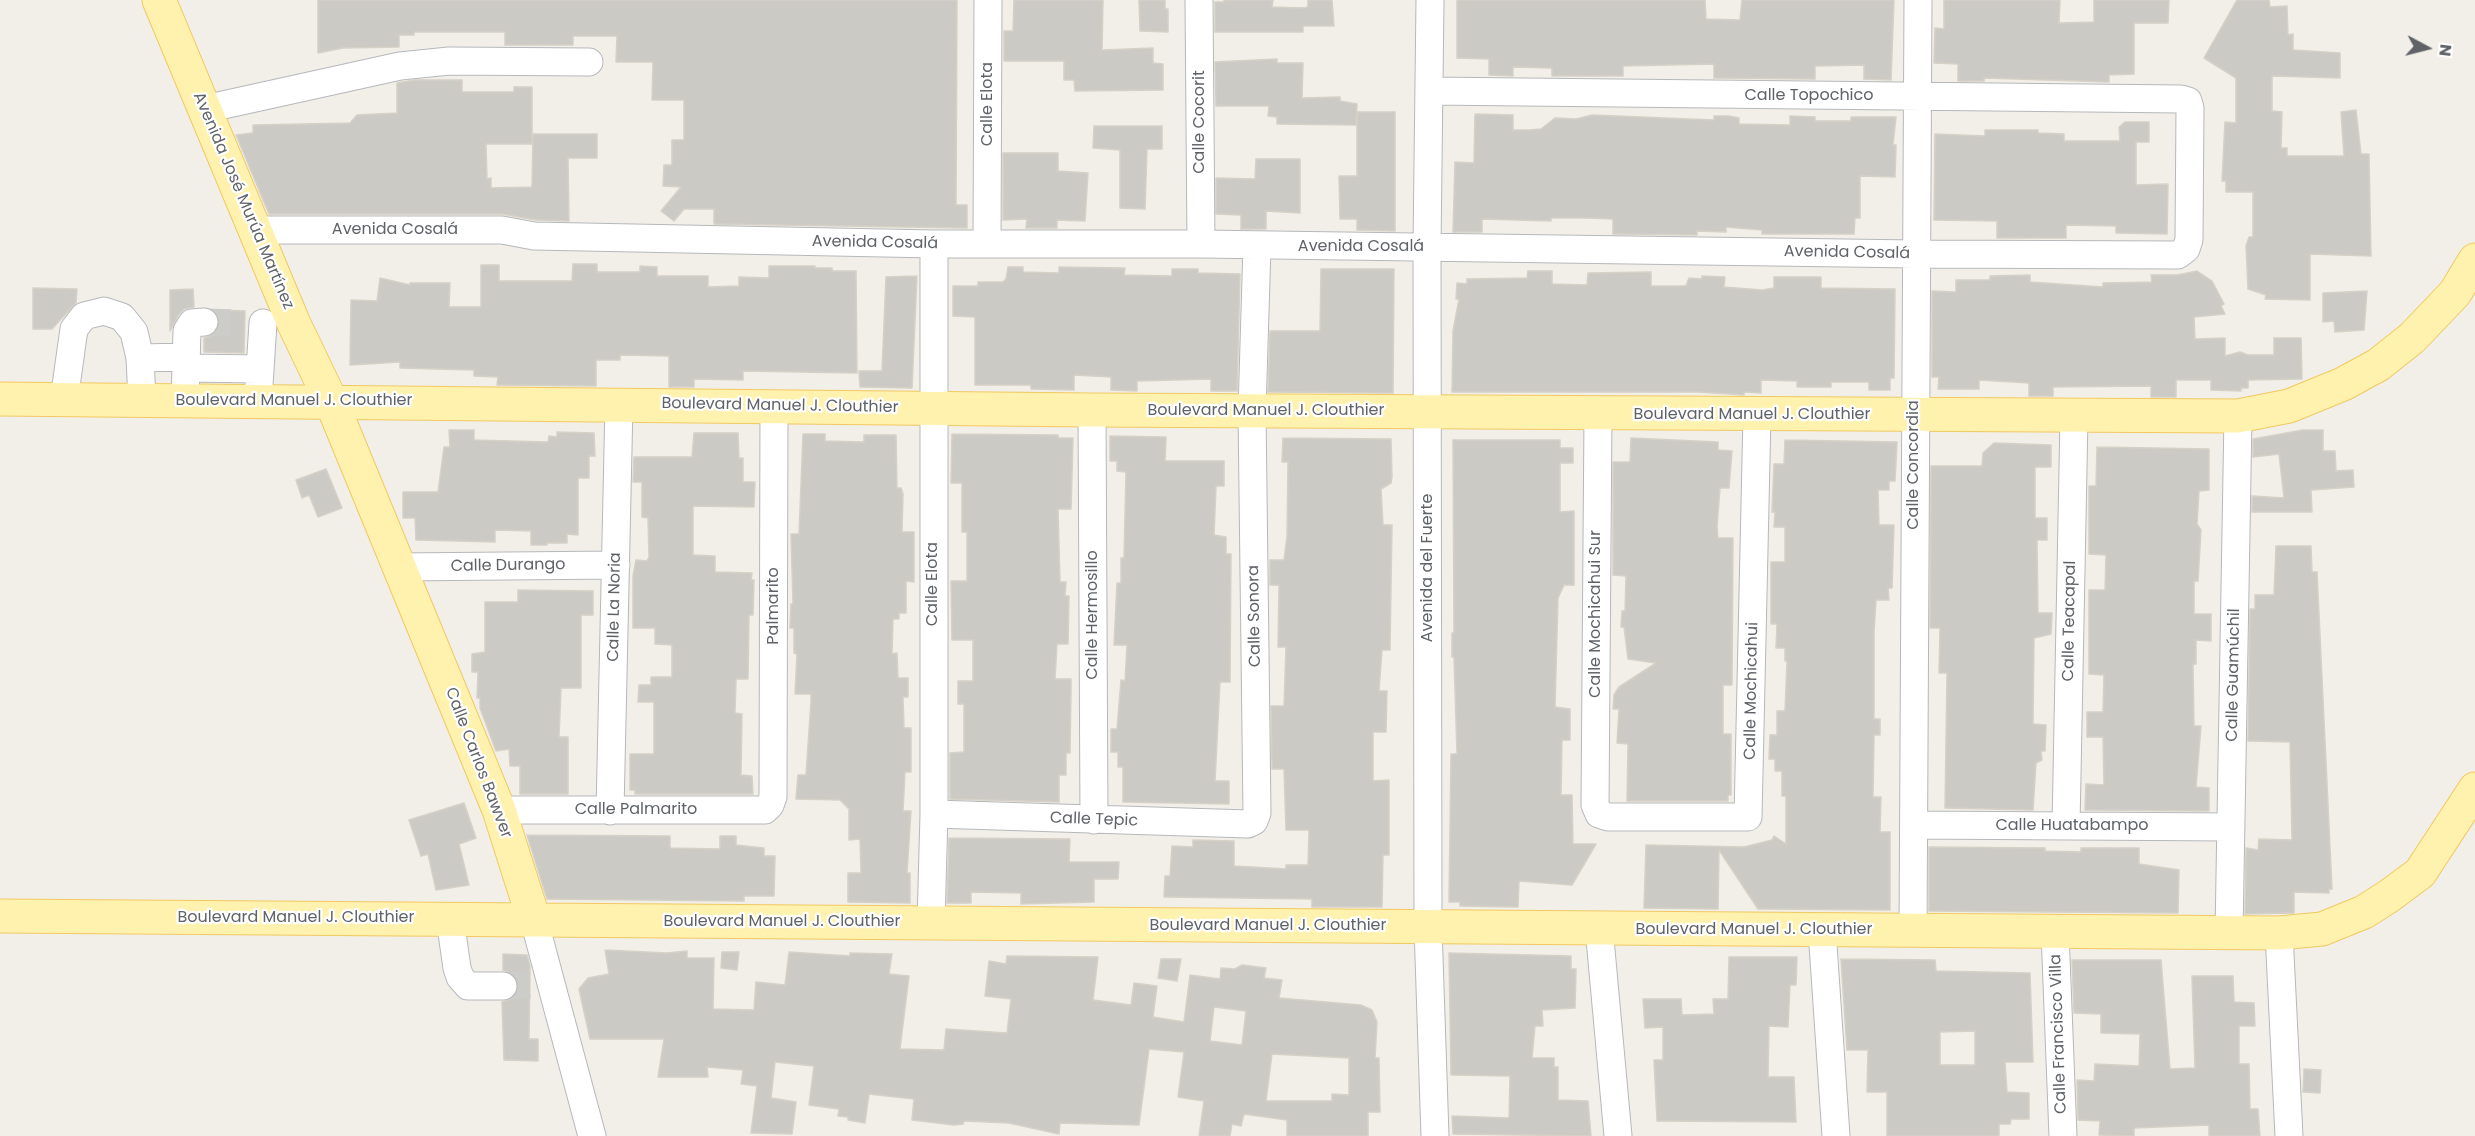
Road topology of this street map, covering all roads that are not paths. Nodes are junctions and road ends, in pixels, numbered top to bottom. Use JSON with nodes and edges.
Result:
{"nodes":[{"id":1,"x":159,"y":0,"type":"edge"},
{"id":2,"x":988,"y":0,"type":"edge"},
{"id":3,"x":1199,"y":0,"type":"edge"},
{"id":4,"x":1430,"y":0,"type":"edge"},
{"id":5,"x":1918,"y":0,"type":"edge"},
{"id":6,"x":589,"y":62,"type":"dead end"},
{"id":7,"x":1430,"y":91,"type":"junction"},
{"id":8,"x":1918,"y":96,"type":"junction"},
{"id":9,"x":205,"y":109,"type":"junction"},
{"id":10,"x":258,"y":237,"type":"junction"},
{"id":11,"x":934,"y":244,"type":"junction"},
{"id":12,"x":987,"y":244,"type":"junction"},
{"id":13,"x":1201,"y":244,"type":"junction"},
{"id":14,"x":1257,"y":246,"type":"junction"},
{"id":15,"x":1427,"y":247,"type":"junction"},
{"id":16,"x":2186,"y":249,"type":"joint"},
{"id":17,"x":1916,"y":254,"type":"junction"},
{"id":18,"x":2475,"y":260,"type":"edge"},
{"id":19,"x":204,"y":322,"type":"dead end"},
{"id":20,"x":267,"y":324,"type":"junction"},
{"id":21,"x":140,"y":358,"type":"junction"},
{"id":22,"x":186,"y":362,"type":"junction"},
{"id":23,"x":259,"y":385,"type":"junction"},
{"id":24,"x":0,"y":399,"type":"edge"},
{"id":25,"x":64,"y":400,"type":"junction"},
{"id":26,"x":142,"y":400,"type":"junction"},
{"id":27,"x":185,"y":400,"type":"junction"},
{"id":28,"x":331,"y":401,"type":"junction"},
{"id":29,"x":620,"y":404,"type":"junction"},
{"id":30,"x":774,"y":406,"type":"junction"},
{"id":31,"x":933,"y":408,"type":"junction"},
{"id":32,"x":1092,"y":410,"type":"junction"},
{"id":33,"x":1252,"y":411,"type":"junction"},
{"id":34,"x":1428,"y":412,"type":"junction"},
{"id":35,"x":1598,"y":413,"type":"junction"},
{"id":36,"x":1757,"y":415,"type":"junction"},
{"id":37,"x":1914,"y":416,"type":"junction"},
{"id":38,"x":2238,"y":416,"type":"junction"},
{"id":39,"x":2074,"y":417,"type":"junction"},
{"id":40,"x":616,"y":565,"type":"junction"},
{"id":41,"x":399,"y":567,"type":"junction"},
{"id":42,"x":2475,"y":789,"type":"edge"},
{"id":43,"x":770,"y":805,"type":"joint"},
{"id":44,"x":499,"y":810,"type":"junction"},
{"id":45,"x":610,"y":811,"type":"junction"},
{"id":46,"x":934,"y":814,"type":"junction"},
{"id":47,"x":1599,"y":814,"type":"joint"},
{"id":48,"x":1094,"y":820,"type":"junction"},
{"id":49,"x":1254,"y":821,"type":"joint"},
{"id":50,"x":1914,"y":825,"type":"junction"},
{"id":51,"x":2066,"y":826,"type":"junction"},
{"id":52,"x":2231,"y":827,"type":"junction"},
{"id":53,"x":0,"y":916,"type":"edge"},
{"id":54,"x":450,"y":920,"type":"junction"},
{"id":55,"x":534,"y":920,"type":"junction"},
{"id":56,"x":931,"y":923,"type":"junction"},
{"id":57,"x":1428,"y":927,"type":"junction"},
{"id":58,"x":1599,"y":928,"type":"junction"},
{"id":59,"x":1822,"y":930,"type":"junction"},
{"id":60,"x":1913,"y":931,"type":"junction"},
{"id":61,"x":2055,"y":932,"type":"junction"},
{"id":62,"x":2229,"y":933,"type":"junction"},
{"id":63,"x":2279,"y":933,"type":"junction"},
{"id":64,"x":503,"y":986,"type":"tunnel mouth"},
{"id":65,"x":592,"y":1136,"type":"edge"},
{"id":66,"x":1435,"y":1136,"type":"edge"},
{"id":67,"x":1618,"y":1136,"type":"edge"},
{"id":68,"x":1836,"y":1136,"type":"edge"},
{"id":69,"x":2063,"y":1136,"type":"edge"},
{"id":70,"x":2289,"y":1136,"type":"edge"}],
"edges":[{"from":1,"to":9,"type":"main road","name":"Avenida José Murúa Martínez"},
{"from":2,"to":12,"type":"street","name":"Calle Elota"},
{"from":3,"to":13,"type":"street","name":"Calle Cocorit"},
{"from":4,"to":7,"type":"street","name":"Avenida del Fuerte"},
{"from":5,"to":8,"type":"street","name":"Calle Concordia"},
{"from":6,"to":9,"type":"street"},
{"from":7,"to":8,"type":"street","name":"Calle Topochico"},
{"from":7,"to":15,"type":"street","name":"Avenida del Fuerte"},
{"from":8,"to":16,"type":"street","name":"Calle Topochico"},
{"from":8,"to":17,"type":"street","name":"Calle Concordia"},
{"from":9,"to":10,"type":"main road","name":"Avenida José Murúa Martínez"},
{"from":10,"to":11,"type":"street","name":"Avenida Cosalá"},
{"from":10,"to":20,"type":"main road","name":"Avenida José Murúa Martínez"},
{"from":11,"to":12,"type":"street","name":"Avenida Cosalá"},
{"from":11,"to":31,"type":"street","name":"Calle Elota"},
{"from":12,"to":13,"type":"street","name":"Avenida Cosalá"},
{"from":13,"to":14,"type":"street","name":"Avenida Cosalá"},
{"from":14,"to":15,"type":"street","name":"Avenida Cosalá"},
{"from":14,"to":33,"type":"street","name":"Calle Sonora"},
{"from":15,"to":17,"type":"street","name":"Avenida Cosalá"},
{"from":15,"to":34,"type":"street","name":"Avenida del Fuerte"},
{"from":16,"to":17,"type":"street","name":"Avenida Cosalá"},
{"from":17,"to":37,"type":"street","name":"Calle Concordia"},
{"from":18,"to":38,"type":"main road","name":"Boulevard Manuel J. Clouthier"},
{"from":19,"to":22,"type":"street"},
{"from":20,"to":23,"type":"street"},
{"from":20,"to":28,"type":"main road","name":"Avenida José Murúa Martínez"},
{"from":21,"to":22,"type":"street"},
{"from":21,"to":25,"type":"street"},
{"from":21,"to":26,"type":"street"},
{"from":22,"to":23,"type":"street"},
{"from":22,"to":27,"type":"street"},
{"from":23,"to":27,"type":"main road","name":"Boulevard Manuel J. Clouthier"},
{"from":23,"to":28,"type":"main road","name":"Boulevard Manuel J. Clouthier"},
{"from":24,"to":25,"type":"main road","name":"Boulevard Manuel J. Clouthier"},
{"from":25,"to":26,"type":"main road","name":"Boulevard Manuel J. Clouthier"},
{"from":26,"to":27,"type":"main road","name":"Boulevard Manuel J. Clouthier"},
{"from":28,"to":29,"type":"main road","name":"Boulevard Manuel J. Clouthier"},
{"from":28,"to":41,"type":"main road","name":"Calle Carlos Bawver"},
{"from":29,"to":30,"type":"main road","name":"Boulevard Manuel J. Clouthier"},
{"from":29,"to":40,"type":"street","name":"Calle La Noria"},
{"from":30,"to":31,"type":"main road","name":"Boulevard Manuel J. Clouthier"},
{"from":30,"to":43,"type":"street","name":"Palmarito"},
{"from":31,"to":32,"type":"main road","name":"Boulevard Manuel J. Clouthier"},
{"from":31,"to":46,"type":"street","name":"Calle Elota"},
{"from":32,"to":33,"type":"main road","name":"Boulevard Manuel J. Clouthier"},
{"from":32,"to":48,"type":"street","name":"Calle Hermosillo"},
{"from":33,"to":34,"type":"main road","name":"Boulevard Manuel J. Clouthier"},
{"from":33,"to":49,"type":"street","name":"Calle Sonora"},
{"from":34,"to":35,"type":"main road","name":"Boulevard Manuel J. Clouthier"},
{"from":34,"to":57,"type":"street","name":"Avenida del Fuerte"},
{"from":35,"to":36,"type":"main road","name":"Boulevard Manuel J. Clouthier"},
{"from":35,"to":47,"type":"street","name":"Calle Mochicahui Sur"},
{"from":36,"to":37,"type":"main road","name":"Boulevard Manuel J. Clouthier"},
{"from":36,"to":47,"type":"street","name":"Calle Mochicahui"},
{"from":37,"to":39,"type":"main road","name":"Boulevard Manuel J. Clouthier"},
{"from":37,"to":50,"type":"street","name":"Calle Concordia"},
{"from":38,"to":39,"type":"main road","name":"Boulevard Manuel J. Clouthier"},
{"from":38,"to":52,"type":"street","name":"Calle Guamúchil"},
{"from":39,"to":51,"type":"street","name":"Calle Teacapal"},
{"from":40,"to":41,"type":"street","name":"Calle Durango"},
{"from":40,"to":45,"type":"street","name":"Calle La Noria"},
{"from":41,"to":44,"type":"main road","name":"Calle Carlos Bawver"},
{"from":42,"to":63,"type":"main road","name":"Boulevard Manuel J. Clouthier"},
{"from":43,"to":45,"type":"street","name":"Calle Palmarito"},
{"from":44,"to":45,"type":"street","name":"Calle Palmarito"},
{"from":44,"to":55,"type":"main road","name":"Calle Carlos Bawver"},
{"from":46,"to":48,"type":"street","name":"Calle Tepic"},
{"from":46,"to":56,"type":"street","name":"Calle Elota"},
{"from":48,"to":49,"type":"street","name":"Calle Tepic"},
{"from":50,"to":51,"type":"street","name":"Calle Huatabampo"},
{"from":50,"to":60,"type":"street","name":"Calle Concordia"},
{"from":51,"to":52,"type":"street","name":"Calle Huatabampo"},
{"from":52,"to":62,"type":"street","name":"Calle Guamúchil"},
{"from":53,"to":54,"type":"main road","name":"Boulevard Manuel J. Clouthier"},
{"from":54,"to":55,"type":"main road","name":"Boulevard Manuel J. Clouthier"},
{"from":54,"to":64,"type":"street"},
{"from":55,"to":56,"type":"main road","name":"Boulevard Manuel J. Clouthier"},
{"from":55,"to":65,"type":"street","name":"Calle Carlos Bawver"},
{"from":56,"to":57,"type":"main road","name":"Boulevard Manuel J. Clouthier"},
{"from":57,"to":58,"type":"main road","name":"Boulevard Manuel J. Clouthier"},
{"from":57,"to":66,"type":"street","name":"Avenida del Fuerte"},
{"from":58,"to":59,"type":"main road","name":"Boulevard Manuel J. Clouthier"},
{"from":58,"to":67,"type":"street"},
{"from":59,"to":60,"type":"main road","name":"Boulevard Manuel J. Clouthier"},
{"from":59,"to":68,"type":"street"},
{"from":60,"to":61,"type":"main road","name":"Boulevard Manuel J. Clouthier"},
{"from":61,"to":62,"type":"main road","name":"Boulevard Manuel J. Clouthier"},
{"from":61,"to":69,"type":"street","name":"Calle Francisco Villa"},
{"from":62,"to":63,"type":"main road","name":"Boulevard Manuel J. Clouthier"},
{"from":63,"to":70,"type":"street"}]}
